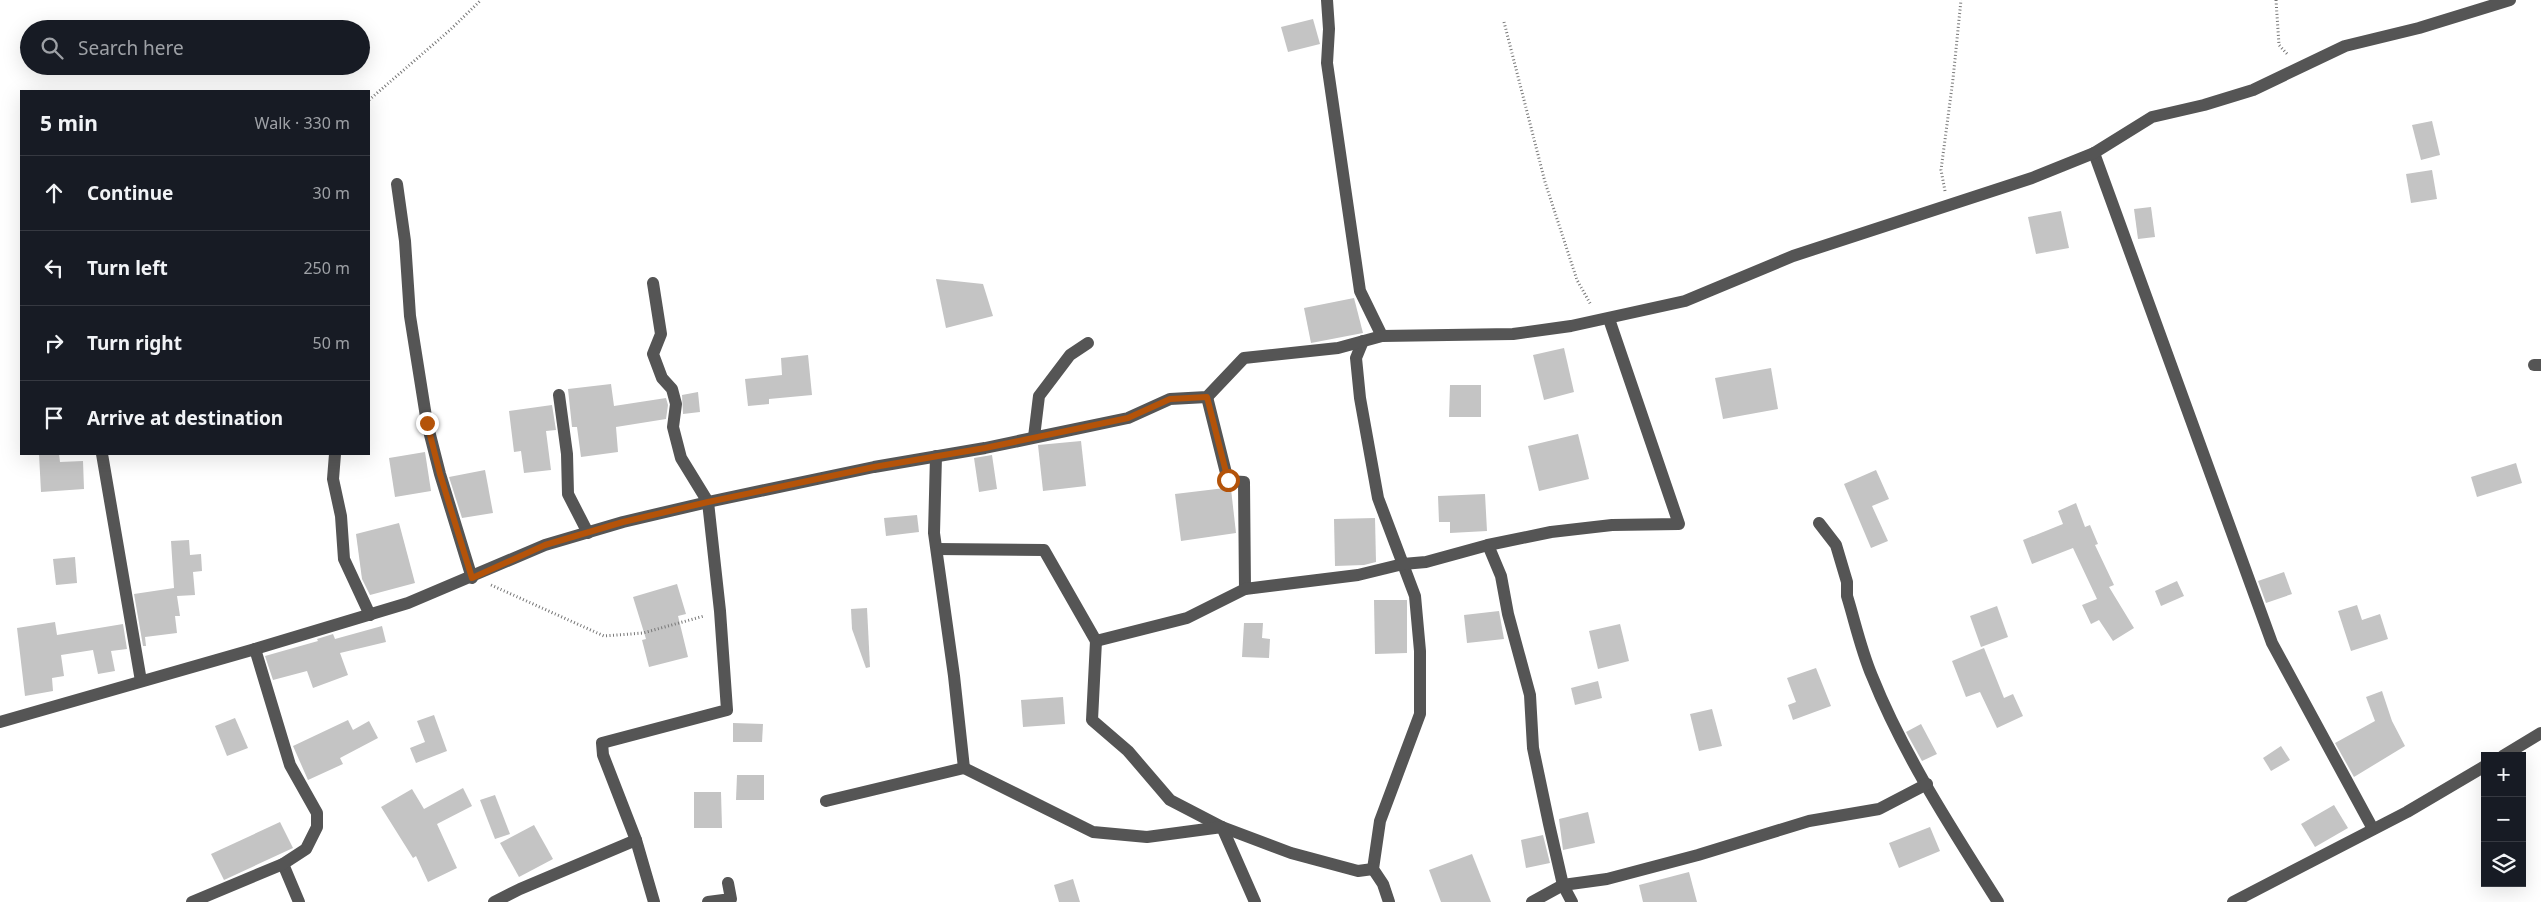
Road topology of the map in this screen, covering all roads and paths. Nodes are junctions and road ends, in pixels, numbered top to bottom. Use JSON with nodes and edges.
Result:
{"nodes":[{"id":1,"x":481,"y":0,"type":"edge"},
{"id":2,"x":1327,"y":0,"type":"edge"},
{"id":3,"x":1961,"y":0,"type":"edge"},
{"id":4,"x":2276,"y":0,"type":"edge"},
{"id":5,"x":2510,"y":0,"type":"edge"},
{"id":6,"x":1504,"y":22,"type":"dead end"},
{"id":7,"x":2298,"y":67,"type":"junction"},
{"id":8,"x":370,"y":99,"type":"edge"},
{"id":9,"x":2094,"y":153,"type":"junction"},
{"id":10,"x":397,"y":184,"type":"dead end"},
{"id":11,"x":1948,"y":206,"type":"junction"},
{"id":12,"x":653,"y":282,"type":"dead end"},
{"id":13,"x":1604,"y":320,"type":"junction"},
{"id":14,"x":1382,"y":336,"type":"junction"},
{"id":15,"x":1363,"y":341,"type":"junction"},
{"id":16,"x":1088,"y":343,"type":"dead end"},
{"id":17,"x":560,"y":395,"type":"dead end"},
{"id":18,"x":1207,"y":397,"type":"junction"},
{"id":19,"x":1034,"y":438,"type":"junction"},
{"id":20,"x":102,"y":455,"type":"edge"},
{"id":21,"x":335,"y":455,"type":"edge"},
{"id":22,"x":936,"y":456,"type":"junction"},
{"id":23,"x":708,"y":502,"type":"junction"},
{"id":24,"x":1819,"y":523,"type":"dead end"},
{"id":25,"x":588,"y":533,"type":"junction"},
{"id":26,"x":1488,"y":545,"type":"junction"},
{"id":27,"x":937,"y":549,"type":"junction"},
{"id":28,"x":1403,"y":564,"type":"junction"},
{"id":29,"x":472,"y":578,"type":"junction"},
{"id":30,"x":1245,"y":589,"type":"junction"},
{"id":31,"x":720,"y":611,"type":"junction"},
{"id":32,"x":370,"y":615,"type":"junction"},
{"id":33,"x":1096,"y":641,"type":"junction"},
{"id":34,"x":255,"y":649,"type":"junction"},
{"id":35,"x":141,"y":681,"type":"junction"},
{"id":36,"x":0,"y":722,"type":"edge"},
{"id":37,"x":2541,"y":733,"type":"edge"},
{"id":38,"x":2509,"y":752,"type":"edge"},
{"id":39,"x":964,"y":768,"type":"junction"},
{"id":40,"x":2481,"y":768,"type":"edge"},
{"id":41,"x":1926,"y":784,"type":"junction"},
{"id":42,"x":826,"y":800,"type":"dead end"},
{"id":43,"x":1222,"y":828,"type":"junction"},
{"id":44,"x":2373,"y":829,"type":"junction"},
{"id":45,"x":636,"y":840,"type":"junction"},
{"id":46,"x":284,"y":864,"type":"junction"},
{"id":47,"x":1372,"y":869,"type":"junction"},
{"id":48,"x":728,"y":883,"type":"dead end"},
{"id":49,"x":1563,"y":885,"type":"junction"},
{"id":50,"x":192,"y":902,"type":"edge"},
{"id":51,"x":299,"y":902,"type":"edge"},
{"id":52,"x":494,"y":902,"type":"edge"},
{"id":53,"x":654,"y":902,"type":"edge"},
{"id":54,"x":708,"y":902,"type":"edge"},
{"id":55,"x":1255,"y":902,"type":"edge"},
{"id":56,"x":1389,"y":902,"type":"edge"},
{"id":57,"x":1532,"y":902,"type":"edge"},
{"id":58,"x":1572,"y":902,"type":"edge"},
{"id":59,"x":1998,"y":902,"type":"edge"},
{"id":60,"x":2233,"y":902,"type":"edge"}],
"edges":[{"from":1,"to":8,"type":"path"},
{"from":2,"to":14,"type":"street"},
{"from":3,"to":11,"type":"path"},
{"from":4,"to":7,"type":"path"},
{"from":5,"to":7,"type":"street"},
{"from":6,"to":13,"type":"path"},
{"from":7,"to":9,"type":"street"},
{"from":9,"to":11,"type":"street"},
{"from":9,"to":44,"type":"street"},
{"from":10,"to":29,"type":"street"},
{"from":11,"to":13,"type":"street"},
{"from":12,"to":23,"type":"street"},
{"from":13,"to":14,"type":"street"},
{"from":13,"to":26,"type":"street"},
{"from":14,"to":15,"type":"street"},
{"from":15,"to":18,"type":"street"},
{"from":15,"to":28,"type":"street"},
{"from":16,"to":19,"type":"street"},
{"from":17,"to":25,"type":"street"},
{"from":18,"to":19,"type":"street"},
{"from":18,"to":30,"type":"street"},
{"from":19,"to":22,"type":"street"},
{"from":20,"to":35,"type":"street"},
{"from":21,"to":32,"type":"street"},
{"from":22,"to":23,"type":"street"},
{"from":22,"to":27,"type":"street"},
{"from":23,"to":25,"type":"street"},
{"from":23,"to":31,"type":"street"},
{"from":24,"to":41,"type":"street"},
{"from":25,"to":29,"type":"street"},
{"from":26,"to":28,"type":"street"},
{"from":26,"to":49,"type":"street"},
{"from":27,"to":33,"type":"street"},
{"from":27,"to":39,"type":"street"},
{"from":28,"to":30,"type":"street"},
{"from":28,"to":47,"type":"street"},
{"from":29,"to":31,"type":"path"},
{"from":29,"to":32,"type":"street"},
{"from":30,"to":33,"type":"street"},
{"from":31,"to":45,"type":"street"},
{"from":32,"to":34,"type":"street"},
{"from":33,"to":43,"type":"street"},
{"from":34,"to":35,"type":"street"},
{"from":34,"to":46,"type":"street"},
{"from":35,"to":36,"type":"street"},
{"from":37,"to":38,"type":"street"},
{"from":39,"to":42,"type":"street"},
{"from":39,"to":43,"type":"street"},
{"from":40,"to":44,"type":"street"},
{"from":41,"to":49,"type":"street"},
{"from":41,"to":59,"type":"street"},
{"from":43,"to":47,"type":"street"},
{"from":43,"to":55,"type":"street"},
{"from":44,"to":60,"type":"street"},
{"from":45,"to":52,"type":"street"},
{"from":45,"to":53,"type":"street"},
{"from":46,"to":50,"type":"street"},
{"from":46,"to":51,"type":"street"},
{"from":47,"to":56,"type":"street"},
{"from":48,"to":54,"type":"street"},
{"from":49,"to":57,"type":"street"},
{"from":49,"to":58,"type":"street"}]}
